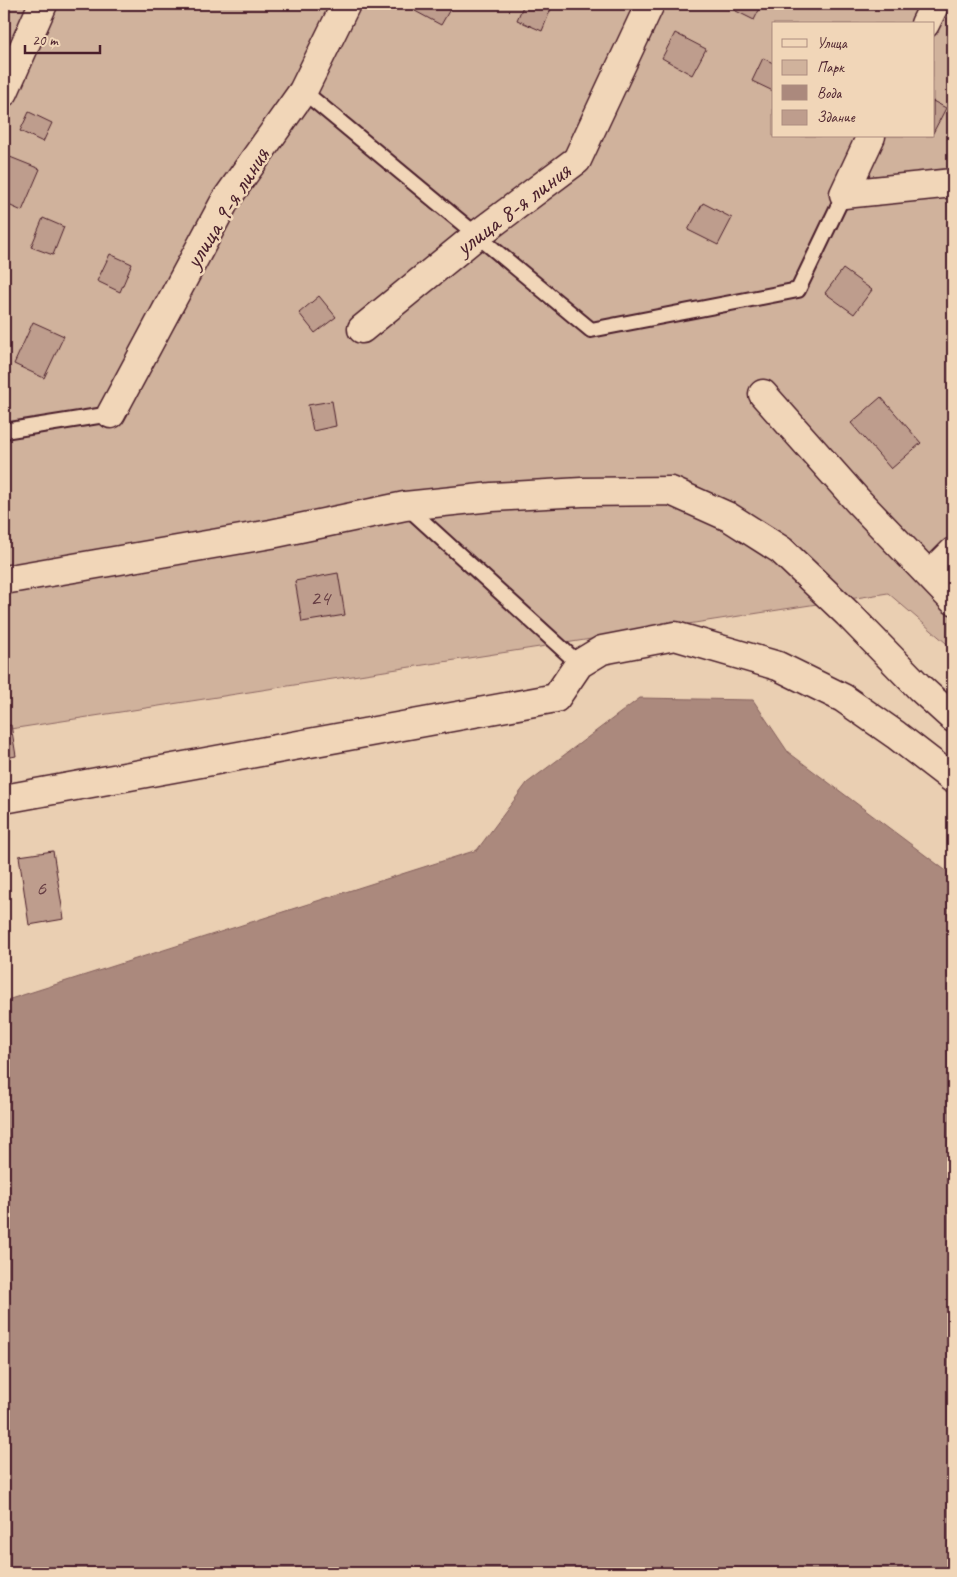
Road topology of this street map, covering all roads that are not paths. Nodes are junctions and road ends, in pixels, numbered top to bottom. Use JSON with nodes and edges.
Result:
{"nodes":[{"id":1,"x":43,"y":4,"type":"edge"},
{"id":2,"x":346,"y":4,"type":"edge"},
{"id":3,"x":650,"y":4,"type":"edge"},
{"id":4,"x":935,"y":4,"type":"edge"},
{"id":5,"x":927,"y":22,"type":"edge"},
{"id":6,"x":303,"y":91,"type":"junction"},
{"id":7,"x":4,"y":92,"type":"edge"},
{"id":8,"x":870,"y":138,"type":"edge"},
{"id":9,"x":953,"y":184,"type":"edge"},
{"id":10,"x":844,"y":194,"type":"junction"},
{"id":11,"x":477,"y":235,"type":"junction"},
{"id":12,"x":362,"y":329,"type":"dead end"},
{"id":13,"x":763,"y":394,"type":"dead end"},
{"id":14,"x":111,"y":414,"type":"joint"},
{"id":15,"x":4,"y":431,"type":"edge"},
{"id":16,"x":405,"y":506,"type":"junction"},
{"id":17,"x":953,"y":552,"type":"edge"},
{"id":18,"x":930,"y":575,"type":"junction"},
{"id":19,"x":4,"y":580,"type":"edge"},
{"id":20,"x":953,"y":600,"type":"edge"},
{"id":21,"x":579,"y":664,"type":"junction"},
{"id":22,"x":953,"y":718,"type":"edge"},
{"id":23,"x":953,"y":779,"type":"edge"},
{"id":24,"x":4,"y":799,"type":"edge"}],
"edges":[{"from":1,"to":7,"type":"street"},
{"from":2,"to":6,"type":"street","name":"улица 9-я линия"},
{"from":3,"to":11,"type":"street","name":"улица 8-я линия"},
{"from":4,"to":5,"type":"street"},
{"from":6,"to":11,"type":"lane"},
{"from":6,"to":14,"type":"street","name":"улица 9-я линия"},
{"from":8,"to":10,"type":"street"},
{"from":9,"to":10,"type":"street"},
{"from":10,"to":11,"type":"lane"},
{"from":11,"to":12,"type":"street","name":"улица 8-я линия"},
{"from":13,"to":18,"type":"street"},
{"from":14,"to":15,"type":"lane"},
{"from":16,"to":19,"type":"street"},
{"from":16,"to":21,"type":"lane"},
{"from":16,"to":22,"type":"street"},
{"from":17,"to":18,"type":"street"},
{"from":18,"to":20,"type":"street"},
{"from":21,"to":23,"type":"street"},
{"from":21,"to":24,"type":"street"}]}
